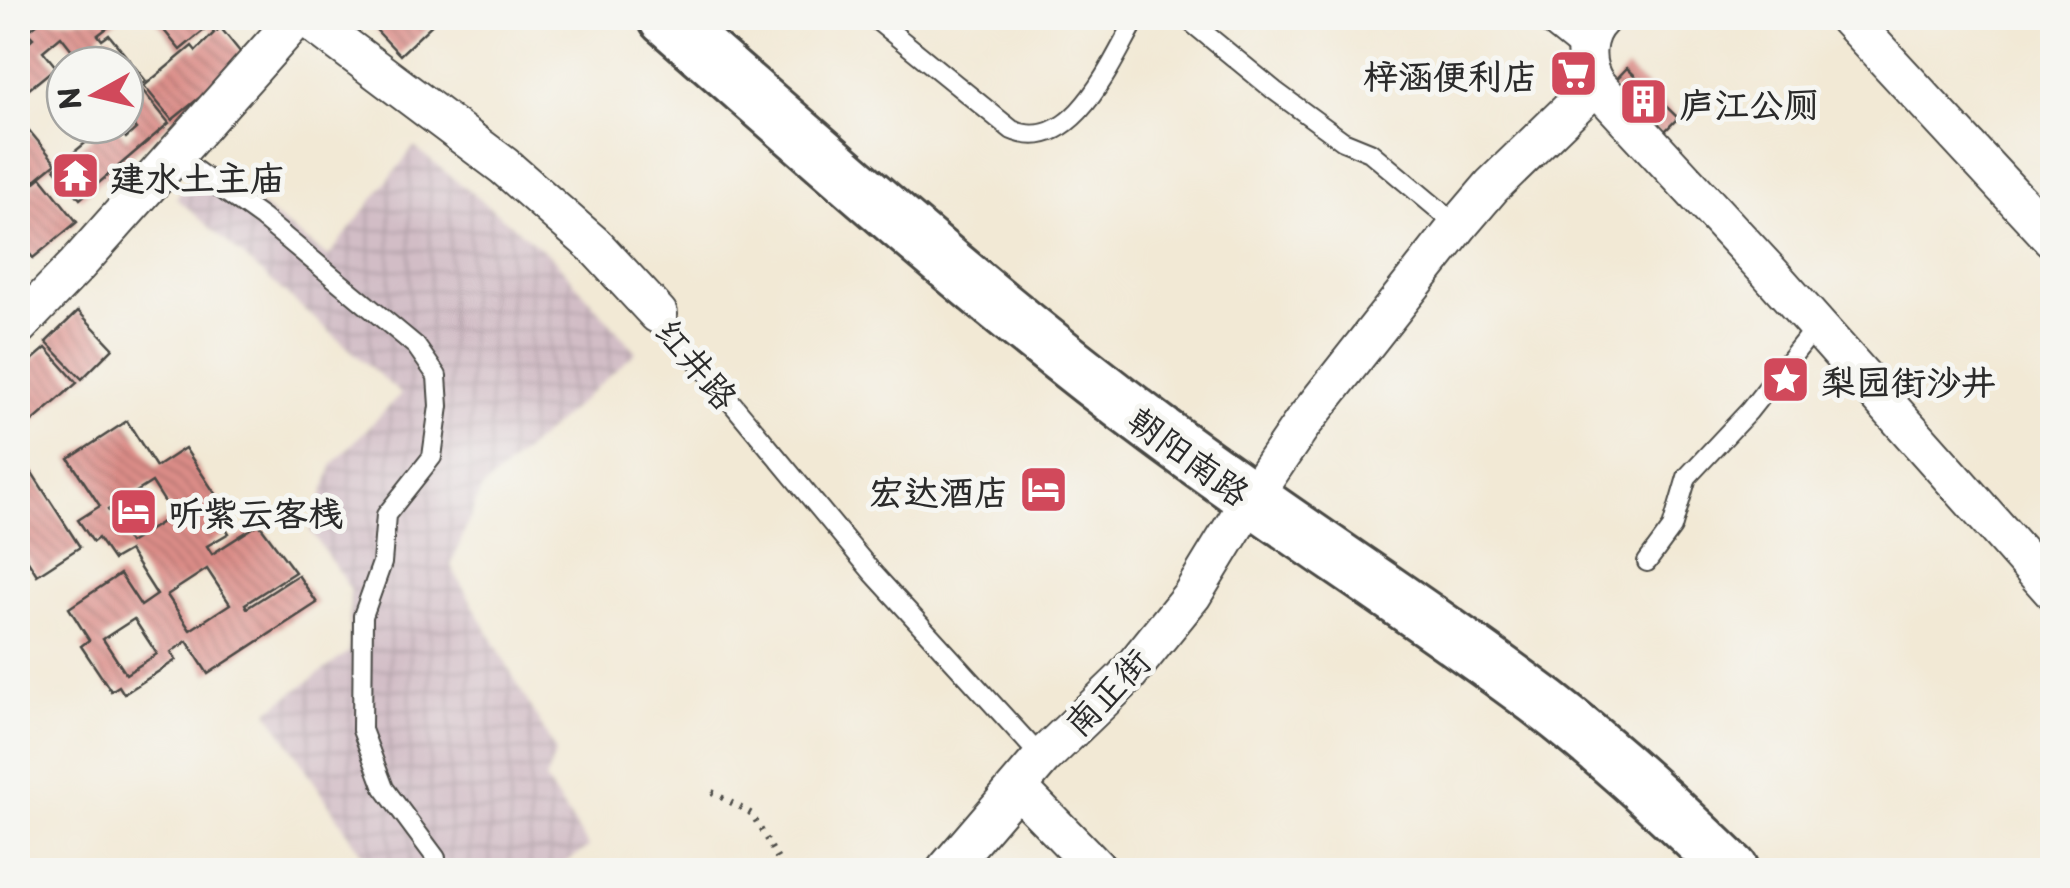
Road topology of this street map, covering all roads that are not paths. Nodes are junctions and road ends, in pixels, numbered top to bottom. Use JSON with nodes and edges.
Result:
{"nodes":[{"id":1,"x":297,"y":18,"type":"edge"},
{"id":2,"x":306,"y":18,"type":"edge"},
{"id":3,"x":874,"y":18,"type":"edge"},
{"id":4,"x":1137,"y":18,"type":"edge"},
{"id":5,"x":1186,"y":18,"type":"edge"},
{"id":6,"x":1540,"y":18,"type":"edge"},
{"id":7,"x":1601,"y":18,"type":"edge"},
{"id":8,"x":1848,"y":18,"type":"edge"},
{"id":9,"x":690,"y":26,"type":"edge"},
{"id":10,"x":1591,"y":70,"type":"junction"},
{"id":11,"x":174,"y":155,"type":"junction"},
{"id":12,"x":1458,"y":226,"type":"junction"},
{"id":13,"x":2052,"y":238,"type":"edge"},
{"id":14,"x":658,"y":314,"type":"joint"},
{"id":15,"x":1816,"y":325,"type":"junction"},
{"id":16,"x":18,"y":326,"type":"edge"},
{"id":17,"x":1250,"y":500,"type":"junction"},
{"id":18,"x":1647,"y":562,"type":"dead end"},
{"id":19,"x":2052,"y":590,"type":"edge"},
{"id":20,"x":1042,"y":758,"type":"junction"},
{"id":21,"x":1019,"y":788,"type":"junction"},
{"id":22,"x":436,"y":858,"type":"dead end"},
{"id":23,"x":946,"y":870,"type":"edge"},
{"id":24,"x":1098,"y":870,"type":"edge"},
{"id":25,"x":1732,"y":870,"type":"edge"}],
"edges":[{"from":1,"to":11,"type":"street"},
{"from":2,"to":14,"type":"street","name":"红井路"},
{"from":3,"to":4,"type":"lane"},
{"from":5,"to":12,"type":"lane"},
{"from":6,"to":10,"type":"lane"},
{"from":7,"to":10,"type":"street"},
{"from":8,"to":13,"type":"street"},
{"from":9,"to":17,"type":"main road","name":"朝阳南路"},
{"from":10,"to":12,"type":"street","name":"南正街"},
{"from":10,"to":15,"type":"street"},
{"from":11,"to":16,"type":"street"},
{"from":11,"to":22,"type":"lane"},
{"from":12,"to":17,"type":"street","name":"南正街"},
{"from":14,"to":20,"type":"lane","name":"红井路"},
{"from":15,"to":18,"type":"lane"},
{"from":15,"to":19,"type":"street"},
{"from":17,"to":20,"type":"street","name":"南正街"},
{"from":17,"to":25,"type":"main road","name":"朝阳南路"},
{"from":20,"to":21,"type":"street","name":"南正街"},
{"from":21,"to":23,"type":"street","name":"南正街"},
{"from":21,"to":24,"type":"street"}]}
